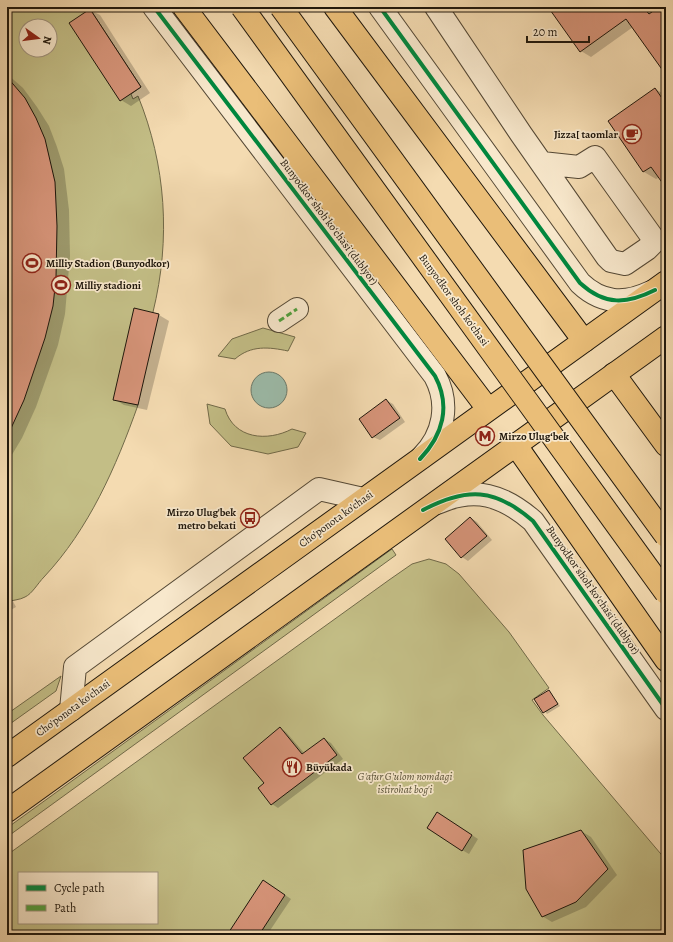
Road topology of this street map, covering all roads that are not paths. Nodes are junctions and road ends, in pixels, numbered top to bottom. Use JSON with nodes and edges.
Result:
{"nodes":[{"id":1,"x":154,"y":7,"type":"edge"},
{"id":2,"x":184,"y":7,"type":"edge"},
{"id":3,"x":242,"y":7,"type":"edge"},
{"id":4,"x":281,"y":7,"type":"edge"},
{"id":5,"x":335,"y":7,"type":"edge"},
{"id":6,"x":380,"y":7,"type":"edge"},
{"id":7,"x":436,"y":7,"type":"edge"},
{"id":8,"x":542,"y":163,"type":"junction"},
{"id":9,"x":661,"y":286,"type":"edge"},
{"id":10,"x":297,"y":309,"type":"dead end"},
{"id":11,"x":279,"y":321,"type":"dead end"},
{"id":12,"x":666,"y":337,"type":"edge"},
{"id":13,"x":584,"y":341,"type":"junction"},
{"id":14,"x":614,"y":374,"type":"junction"},
{"id":15,"x":488,"y":409,"type":"junction"},
{"id":16,"x":515,"y":444,"type":"junction"},
{"id":17,"x":666,"y":445,"type":"edge"},
{"id":18,"x":420,"y":458,"type":"junction"},
{"id":19,"x":363,"y":499,"type":"junction"},
{"id":20,"x":423,"y":510,"type":"junction"},
{"id":21,"x":666,"y":536,"type":"edge"},
{"id":22,"x":666,"y":593,"type":"edge"},
{"id":23,"x":666,"y":660,"type":"edge"},
{"id":24,"x":666,"y":709,"type":"edge"},
{"id":25,"x":71,"y":710,"type":"junction"},
{"id":26,"x":7,"y":756,"type":"edge"},
{"id":27,"x":7,"y":811,"type":"edge"}],
"edges":[{"from":1,"to":18,"type":"street","name":"Bunyodkor shoh koʻchasi (dublyor)"},
{"from":2,"to":15,"type":"main road"},
{"from":3,"to":22,"type":"main road","name":"Bunyodkor shoh ko'chasi","bridge":true},
{"from":4,"to":21,"type":"main road","bridge":true},
{"from":5,"to":13,"type":"main road"},
{"from":6,"to":9,"type":"street"},
{"from":7,"to":8,"type":"street"},
{"from":8,"to":8,"type":"street"},
{"from":9,"to":13,"type":"main road","name":"Cho'ponota ko'chasi"},
{"from":10,"to":11,"type":"street"},
{"from":12,"to":14,"type":"main road"},
{"from":13,"to":15,"type":"main road","name":"Cho'ponota ko'chasi"},
{"from":14,"to":16,"type":"main road"},
{"from":14,"to":17,"type":"main road"},
{"from":15,"to":18,"type":"main road","name":"Cho'ponota ko'chasi"},
{"from":16,"to":20,"type":"main road"},
{"from":16,"to":23,"type":"main road"},
{"from":18,"to":19,"type":"main road","name":"Cho'ponota ko'chasi"},
{"from":19,"to":25,"type":"main road","name":"Cho'ponota ko'chasi"},
{"from":19,"to":25,"type":"street"},
{"from":20,"to":24,"type":"street","name":"Bunyodkor shoh koʻchasi (dublyor)"},
{"from":20,"to":27,"type":"main road"},
{"from":25,"to":26,"type":"main road","name":"Cho'ponota ko'chasi"}]}
